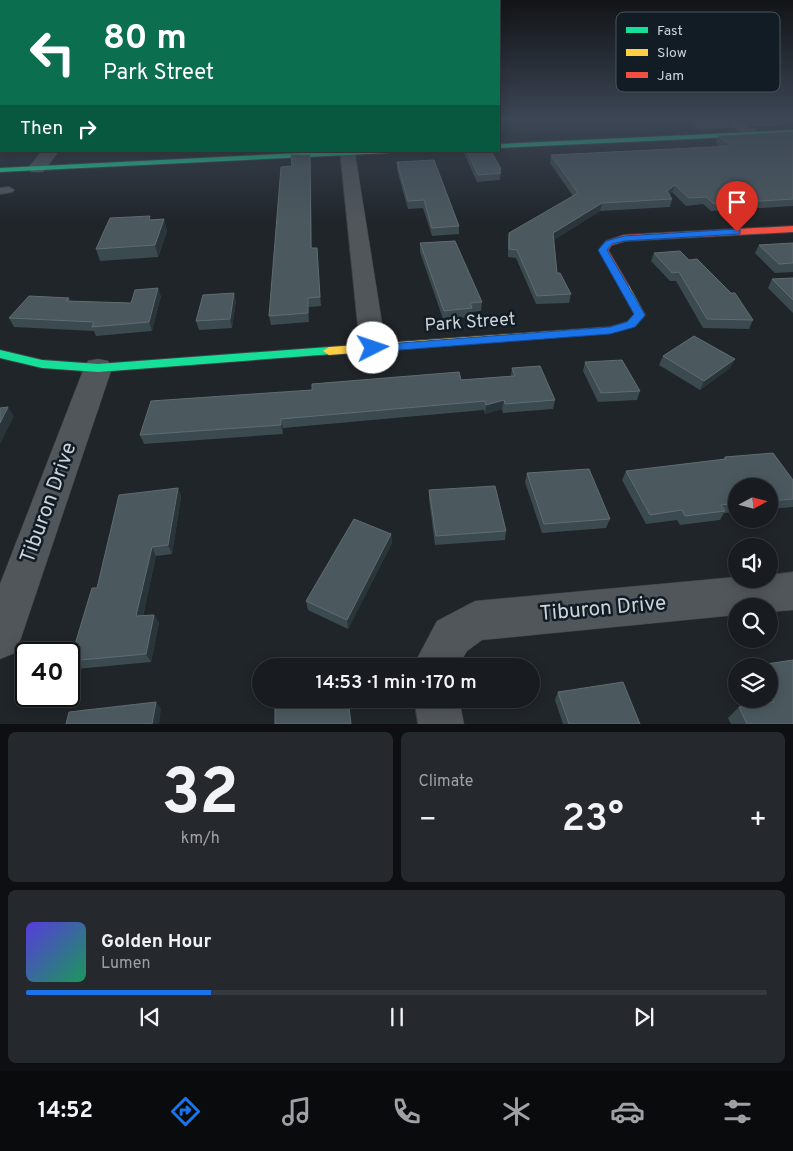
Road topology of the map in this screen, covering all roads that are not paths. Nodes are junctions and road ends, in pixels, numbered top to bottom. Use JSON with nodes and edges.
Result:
{"nodes":[{"id":1,"x":347,"y":153,"type":"edge"},
{"id":2,"x":48,"y":154,"type":"edge"},
{"id":3,"x":311,"y":154,"type":"edge"},
{"id":4,"x":255,"y":155,"type":"edge"},
{"id":5,"x":37,"y":168,"type":"junction"},
{"id":6,"x":0,"y":170,"type":"edge"},
{"id":7,"x":793,"y":229,"type":"edge"},
{"id":8,"x":373,"y":348,"type":"junction"},
{"id":9,"x":0,"y":354,"type":"edge"},
{"id":10,"x":98,"y":368,"type":"junction"},
{"id":11,"x":793,"y":591,"type":"edge"},
{"id":12,"x":0,"y":638,"type":"edge"},
{"id":13,"x":440,"y":658,"type":"edge"},
{"id":14,"x":438,"y":708,"type":"edge"},
{"id":15,"x":441,"y":724,"type":"edge"}],
"edges":[{"from":1,"to":8,"type":"street"},
{"from":2,"to":5,"type":"street"},
{"from":3,"to":4,"type":"street"},
{"from":4,"to":5,"type":"street"},
{"from":5,"to":6,"type":"street"},
{"from":7,"to":8,"type":"street","name":"Park Street"},
{"from":8,"to":10,"type":"street","name":"Park Street"},
{"from":9,"to":10,"type":"street","name":"Park Street"},
{"from":10,"to":12,"type":"street","name":"Tiburon Drive"},
{"from":11,"to":13,"type":"street","name":"Tiburon Drive"},
{"from":14,"to":15,"type":"street"}]}
